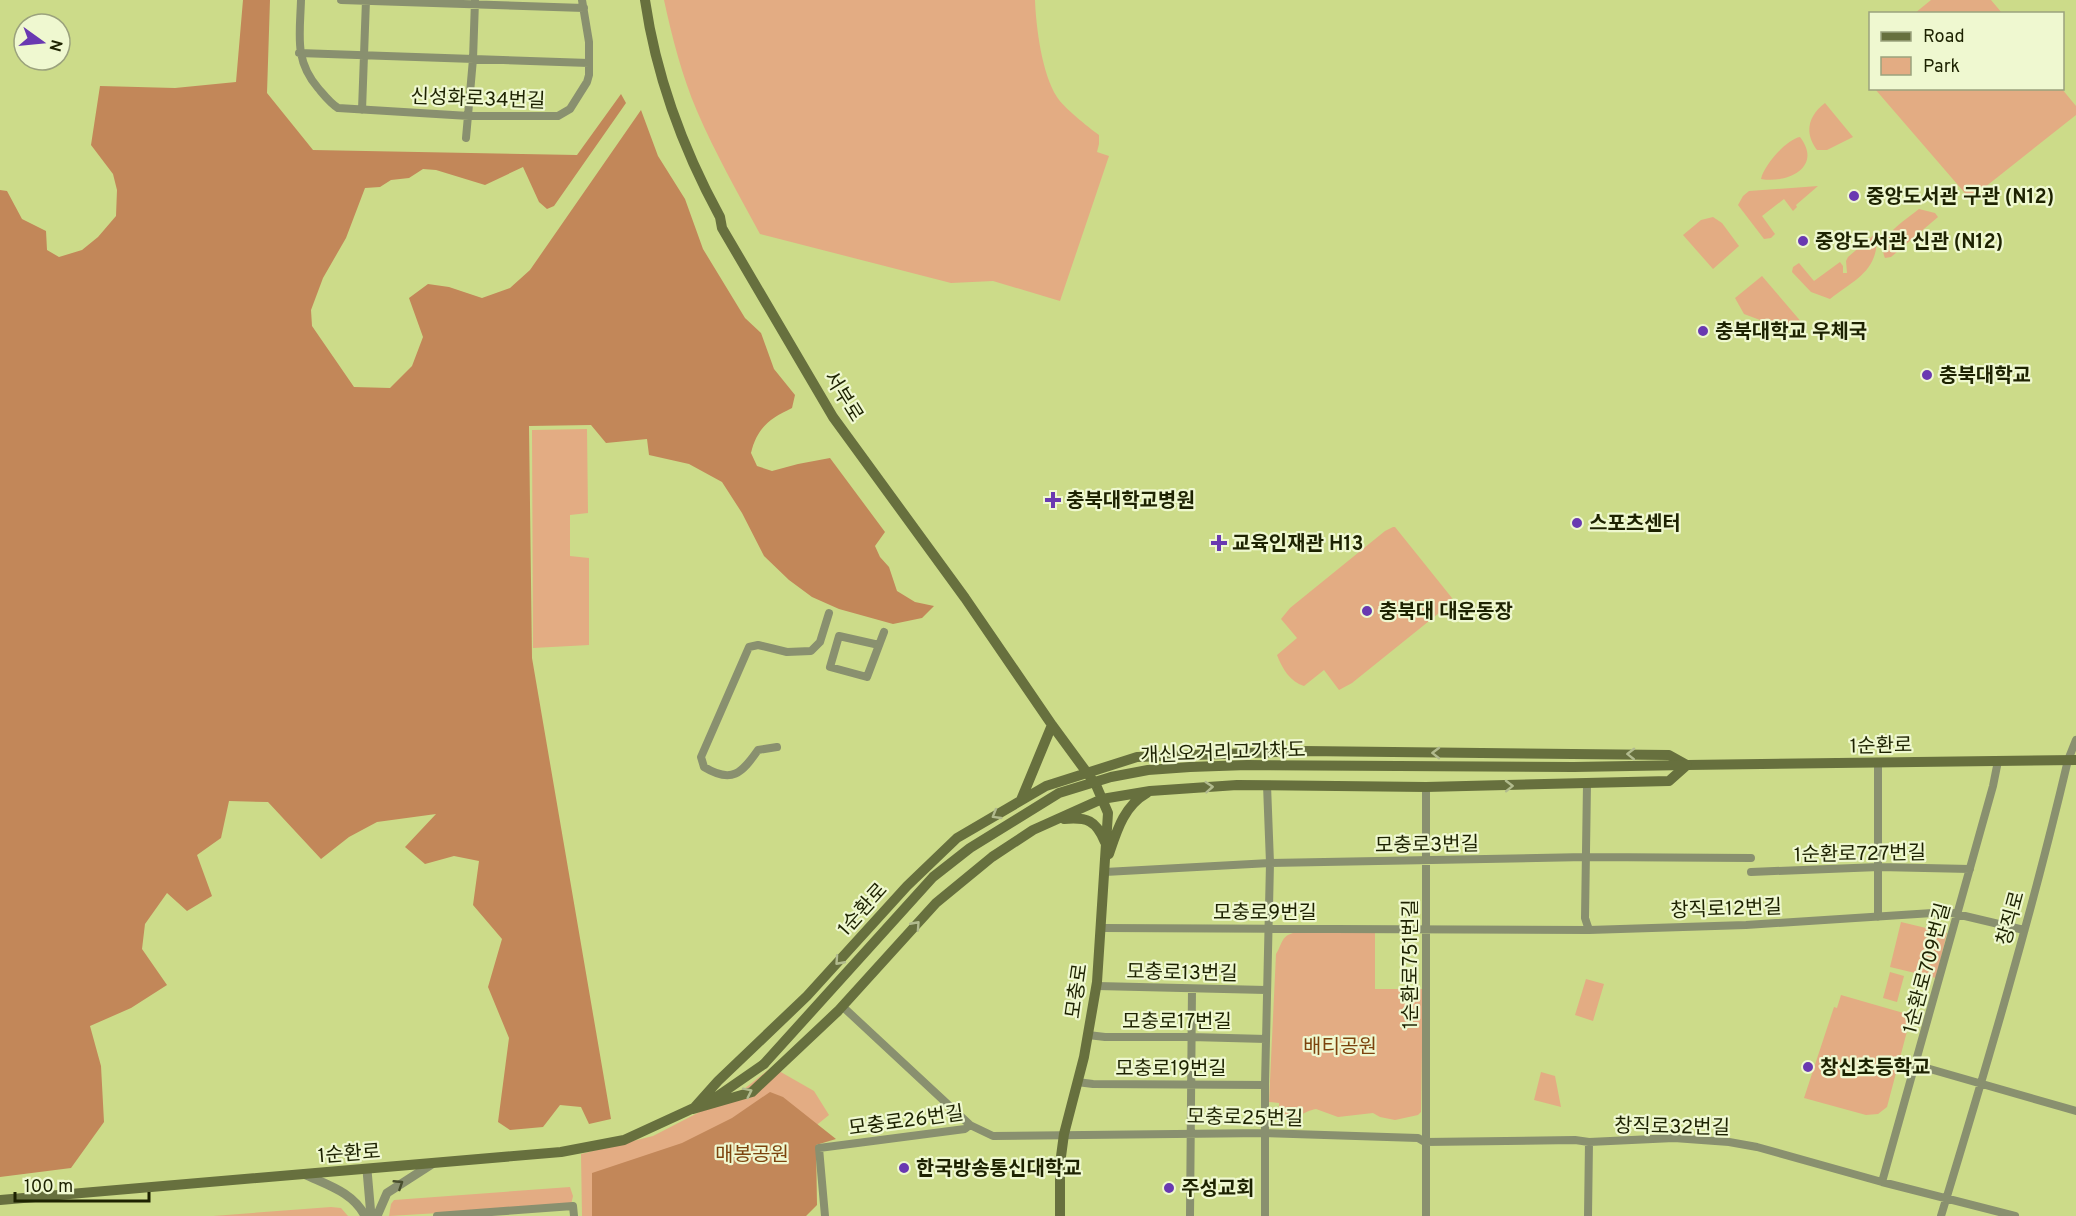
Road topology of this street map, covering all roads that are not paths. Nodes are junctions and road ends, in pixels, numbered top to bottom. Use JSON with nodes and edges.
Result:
{"nodes":[{"id":1,"x":301,"y":0,"type":"edge"},
{"id":2,"x":341,"y":0,"type":"edge"},
{"id":3,"x":366,"y":0,"type":"edge"},
{"id":4,"x":645,"y":0,"type":"edge"},
{"id":5,"x":475,"y":2,"type":"edge"},
{"id":6,"x":583,"y":4,"type":"edge"},
{"id":7,"x":299,"y":53,"type":"junction"},
{"id":8,"x":364,"y":54,"type":"junction"},
{"id":9,"x":473,"y":59,"type":"junction"},
{"id":10,"x":590,"y":63,"type":"junction"},
{"id":11,"x":362,"y":110,"type":"junction"},
{"id":12,"x":469,"y":116,"type":"junction"},
{"id":13,"x":466,"y":138,"type":"dead end"},
{"id":14,"x":829,"y":613,"type":"dead end"},
{"id":15,"x":884,"y":632,"type":"dead end"},
{"id":16,"x":879,"y":645,"type":"junction"},
{"id":17,"x":1052,"y":725,"type":"junction"},
{"id":18,"x":2076,"y":740,"type":"edge"},
{"id":19,"x":777,"y":747,"type":"dead end"},
{"id":20,"x":2072,"y":760,"type":"edge"},
{"id":21,"x":1998,"y":761,"type":"junction"},
{"id":22,"x":1878,"y":763,"type":"junction"},
{"id":23,"x":1687,"y":765,"type":"junction"},
{"id":24,"x":1087,"y":773,"type":"junction"},
{"id":25,"x":1587,"y":784,"type":"junction"},
{"id":26,"x":1267,"y":785,"type":"junction"},
{"id":27,"x":1426,"y":787,"type":"junction"},
{"id":28,"x":1150,"y":791,"type":"junction"},
{"id":29,"x":1102,"y":799,"type":"junction"},
{"id":30,"x":1021,"y":800,"type":"junction"},
{"id":31,"x":1055,"y":820,"type":"junction"},
{"id":32,"x":1106,"y":846,"type":"junction"},
{"id":33,"x":1586,"y":857,"type":"junction"},
{"id":34,"x":1751,"y":858,"type":"dead end"},
{"id":35,"x":1426,"y":860,"type":"junction"},
{"id":36,"x":1270,"y":863,"type":"junction"},
{"id":37,"x":1879,"y":867,"type":"junction"},
{"id":38,"x":1970,"y":869,"type":"junction"},
{"id":39,"x":1105,"y":872,"type":"junction"},
{"id":40,"x":1751,"y":872,"type":"dead end"},
{"id":41,"x":1958,"y":913,"type":"junction"},
{"id":42,"x":1878,"y":917,"type":"junction"},
{"id":43,"x":1102,"y":928,"type":"junction"},
{"id":44,"x":1427,"y":928,"type":"junction"},
{"id":45,"x":1268,"y":929,"type":"junction"},
{"id":46,"x":1589,"y":930,"type":"junction"},
{"id":47,"x":2024,"y":930,"type":"junction"},
{"id":48,"x":1096,"y":986,"type":"junction"},
{"id":49,"x":1192,"y":989,"type":"junction"},
{"id":50,"x":1266,"y":990,"type":"junction"},
{"id":51,"x":842,"y":1006,"type":"junction"},
{"id":52,"x":1088,"y":1035,"type":"junction"},
{"id":53,"x":1191,"y":1037,"type":"junction"},
{"id":54,"x":1266,"y":1039,"type":"junction"},
{"id":55,"x":764,"y":1064,"type":"joint"},
{"id":56,"x":1916,"y":1065,"type":"junction"},
{"id":57,"x":1077,"y":1082,"type":"junction"},
{"id":58,"x":1981,"y":1084,"type":"junction"},
{"id":59,"x":1265,"y":1085,"type":"junction"},
{"id":60,"x":1190,"y":1086,"type":"junction"},
{"id":61,"x":693,"y":1109,"type":"junction"},
{"id":62,"x":2076,"y":1111,"type":"edge"},
{"id":63,"x":970,"y":1125,"type":"junction"},
{"id":64,"x":1190,"y":1133,"type":"junction"},
{"id":65,"x":1266,"y":1133,"type":"junction"},
{"id":66,"x":1064,"y":1134,"type":"junction"},
{"id":67,"x":1425,"y":1142,"type":"junction"},
{"id":68,"x":1589,"y":1142,"type":"junction"},
{"id":69,"x":432,"y":1164,"type":"junction"},
{"id":70,"x":367,"y":1170,"type":"junction"},
{"id":71,"x":304,"y":1174,"type":"junction"},
{"id":72,"x":1882,"y":1182,"type":"junction"},
{"id":73,"x":1947,"y":1198,"type":"junction"},
{"id":74,"x":0,"y":1200,"type":"edge"},
{"id":75,"x":365,"y":1216,"type":"edge"},
{"id":76,"x":371,"y":1216,"type":"edge"},
{"id":77,"x":377,"y":1216,"type":"edge"},
{"id":78,"x":437,"y":1216,"type":"edge"},
{"id":79,"x":574,"y":1216,"type":"edge"},
{"id":80,"x":825,"y":1216,"type":"edge"},
{"id":81,"x":1060,"y":1216,"type":"edge"},
{"id":82,"x":1190,"y":1216,"type":"edge"},
{"id":83,"x":1265,"y":1216,"type":"edge"},
{"id":84,"x":1426,"y":1216,"type":"edge"},
{"id":85,"x":1588,"y":1216,"type":"edge"},
{"id":86,"x":1941,"y":1216,"type":"edge"},
{"id":87,"x":2015,"y":1216,"type":"edge"}],
"edges":[{"from":1,"to":7,"type":"street","name":"신성화로34번길"},
{"from":2,"to":3,"type":"street"},
{"from":3,"to":5,"type":"street"},
{"from":3,"to":8,"type":"street"},
{"from":4,"to":17,"type":"main road","name":"서부로"},
{"from":5,"to":6,"type":"street"},
{"from":5,"to":9,"type":"street"},
{"from":6,"to":10,"type":"street","name":"신성화로34번길"},
{"from":7,"to":8,"type":"street"},
{"from":7,"to":11,"type":"street","name":"신성화로34번길"},
{"from":8,"to":9,"type":"street"},
{"from":8,"to":11,"type":"street"},
{"from":9,"to":10,"type":"street"},
{"from":9,"to":12,"type":"street"},
{"from":10,"to":12,"type":"street","name":"신성화로34번길"},
{"from":11,"to":12,"type":"street","name":"신성화로34번길"},
{"from":12,"to":13,"type":"street"},
{"from":14,"to":19,"type":"street"},
{"from":15,"to":16,"type":"street"},
{"from":16,"to":16,"type":"street"},
{"from":17,"to":24,"type":"main road","name":"서부로"},
{"from":17,"to":30,"type":"main road"},
{"from":18,"to":20,"type":"street","name":"창직로"},
{"from":20,"to":21,"type":"main road","name":"1순환로"},
{"from":20,"to":47,"type":"street","name":"창직로"},
{"from":21,"to":22,"type":"main road","name":"1순환로"},
{"from":21,"to":38,"type":"street","name":"1순환로709번길"},
{"from":22,"to":23,"type":"main road","name":"1순환로"},
{"from":22,"to":37,"type":"street"},
{"from":23,"to":24,"type":"main road","name":"1순환로","one_way":true},
{"from":23,"to":25,"type":"main road"},
{"from":23,"to":55,"type":"main road","name":"개신오거리고가차도","bridge":true},
{"from":24,"to":29,"type":"main road","name":"모충로"},
{"from":24,"to":30,"type":"main road","name":"1순환로"},
{"from":27,"to":25,"type":"main road","one_way":true},
{"from":25,"to":33,"type":"street"},
{"from":26,"to":27,"type":"main road"},
{"from":28,"to":26,"type":"main road","one_way":true},
{"from":26,"to":36,"type":"street"},
{"from":27,"to":35,"type":"street","name":"1순환로751번길"},
{"from":28,"to":29,"type":"main road"},
{"from":28,"to":39,"type":"main road"},
{"from":29,"to":31,"type":"main road"},
{"from":29,"to":32,"type":"main road","name":"모충로"},
{"from":30,"to":61,"type":"main road","name":"1순환로","one_way":true},
{"from":31,"to":32,"type":"main road"},
{"from":51,"to":31,"type":"main road","one_way":true},
{"from":32,"to":39,"type":"main road","name":"모충로"},
{"from":33,"to":34,"type":"street","name":"모충로3번길"},
{"from":33,"to":35,"type":"street","name":"모충로3번길"},
{"from":33,"to":46,"type":"street"},
{"from":35,"to":36,"type":"street","name":"모충로3번길"},
{"from":35,"to":44,"type":"street","name":"1순환로751번길"},
{"from":36,"to":39,"type":"street","name":"모충로3번길"},
{"from":36,"to":45,"type":"street"},
{"from":37,"to":38,"type":"street","name":"1순환로727번길"},
{"from":37,"to":40,"type":"street","name":"1순환로727번길"},
{"from":37,"to":42,"type":"street"},
{"from":38,"to":41,"type":"street","name":"1순환로709번길"},
{"from":39,"to":43,"type":"main road","name":"모충로"},
{"from":41,"to":42,"type":"street","name":"창직로12번길"},
{"from":41,"to":47,"type":"street","name":"창직로12번길"},
{"from":41,"to":56,"type":"street","name":"1순환로709번길"},
{"from":42,"to":46,"type":"street","name":"창직로12번길"},
{"from":43,"to":45,"type":"street","name":"모충로9번길"},
{"from":43,"to":48,"type":"main road","name":"모충로"},
{"from":44,"to":45,"type":"street","name":"모충로9번길"},
{"from":44,"to":46,"type":"street","name":"창직로12번길"},
{"from":44,"to":67,"type":"street","name":"1순환로751번길"},
{"from":45,"to":50,"type":"street"},
{"from":47,"to":58,"type":"street","name":"창직로"},
{"from":48,"to":49,"type":"street","name":"모충로13번길"},
{"from":48,"to":52,"type":"main road","name":"모충로"},
{"from":49,"to":50,"type":"street","name":"모충로13번길"},
{"from":49,"to":53,"type":"street"},
{"from":50,"to":54,"type":"street"},
{"from":61,"to":51,"type":"main road","one_way":true},
{"from":51,"to":63,"type":"street"},
{"from":52,"to":53,"type":"street","name":"모충로17번길"},
{"from":52,"to":57,"type":"main road","name":"모충로"},
{"from":53,"to":54,"type":"street","name":"모충로17번길"},
{"from":53,"to":60,"type":"street"},
{"from":54,"to":59,"type":"street"},
{"from":55,"to":61,"type":"main road","name":"1순환로"},
{"from":56,"to":58,"type":"street"},
{"from":56,"to":72,"type":"street","name":"1순환로709번길"},
{"from":57,"to":60,"type":"street","name":"모충로19번길"},
{"from":57,"to":66,"type":"main road","name":"모충로"},
{"from":58,"to":62,"type":"street"},
{"from":58,"to":73,"type":"street","name":"창직로"},
{"from":59,"to":60,"type":"street","name":"모충로19번길"},
{"from":59,"to":65,"type":"street"},
{"from":60,"to":64,"type":"street"},
{"from":61,"to":69,"type":"main road","name":"1순환로"},
{"from":63,"to":66,"type":"street","name":"모충로26번길"},
{"from":63,"to":80,"type":"street","name":"모충로26번길"},
{"from":64,"to":65,"type":"street","name":"모충로25번길"},
{"from":64,"to":66,"type":"street","name":"모충로25번길"},
{"from":64,"to":82,"type":"street"},
{"from":65,"to":67,"type":"street","name":"모충로25번길"},
{"from":65,"to":83,"type":"street"},
{"from":66,"to":81,"type":"main road","name":"모충로"},
{"from":67,"to":68,"type":"street","name":"창직로32번길"},
{"from":67,"to":84,"type":"street","name":"1순환로751번길"},
{"from":68,"to":72,"type":"street","name":"창직로32번길"},
{"from":68,"to":85,"type":"street"},
{"from":69,"to":70,"type":"main road","name":"1순환로"},
{"from":77,"to":69,"type":"street","one_way":true},
{"from":70,"to":71,"type":"main road","name":"1순환로"},
{"from":70,"to":76,"type":"street"},
{"from":71,"to":74,"type":"main road","name":"1순환로"},
{"from":71,"to":75,"type":"street"},
{"from":72,"to":73,"type":"street","name":"창직로32번길"},
{"from":73,"to":86,"type":"street","name":"창직로"},
{"from":73,"to":87,"type":"street","name":"창직로32번길"},
{"from":78,"to":79,"type":"street"}]}
